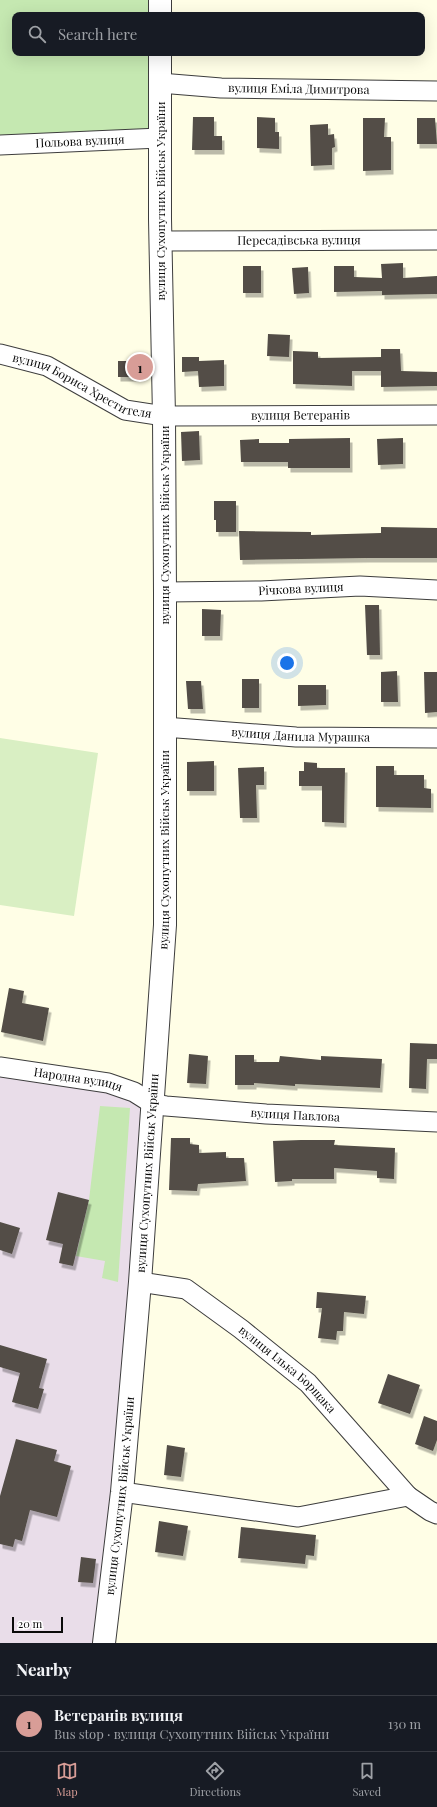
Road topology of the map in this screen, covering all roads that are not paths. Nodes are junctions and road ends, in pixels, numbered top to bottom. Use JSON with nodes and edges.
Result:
{"nodes":[{"id":1,"x":160,"y":0,"type":"edge"},
{"id":2,"x":160,"y":12,"type":"edge"},
{"id":3,"x":160,"y":56,"type":"edge"},
{"id":4,"x":160,"y":83,"type":"junction"},
{"id":5,"x":437,"y":91,"type":"edge"},
{"id":6,"x":160,"y":138,"type":"junction"},
{"id":7,"x":0,"y":145,"type":"edge"},
{"id":8,"x":437,"y":240,"type":"edge"},
{"id":9,"x":160,"y":241,"type":"junction"},
{"id":10,"x":0,"y":354,"type":"edge"},
{"id":11,"x":437,"y":415,"type":"edge"},
{"id":12,"x":164,"y":416,"type":"junction"},
{"id":13,"x":437,"y":590,"type":"edge"},
{"id":14,"x":165,"y":592,"type":"junction"},
{"id":15,"x":164,"y":728,"type":"junction"},
{"id":16,"x":437,"y":738,"type":"edge"},
{"id":17,"x":0,"y":1067,"type":"edge"},
{"id":18,"x":153,"y":1104,"type":"junction"},
{"id":19,"x":437,"y":1122,"type":"edge"},
{"id":20,"x":140,"y":1282,"type":"junction"},
{"id":21,"x":122,"y":1492,"type":"junction"},
{"id":22,"x":408,"y":1496,"type":"junction"},
{"id":23,"x":437,"y":1514,"type":"edge"},
{"id":24,"x":104,"y":1643,"type":"edge"}],
"edges":[{"from":1,"to":2,"type":"street"},
{"from":3,"to":4,"type":"street","name":"вулиця Сухопутних Військ України"},
{"from":4,"to":5,"type":"street","name":"вулиця Еміла Димитрова"},
{"from":4,"to":6,"type":"street","name":"вулиця Сухопутних Військ України"},
{"from":6,"to":7,"type":"street","name":"Польова вулиця"},
{"from":6,"to":9,"type":"street","name":"вулиця Сухопутних Військ України"},
{"from":8,"to":9,"type":"street","name":"Пересадівська вулиця"},
{"from":9,"to":12,"type":"street","name":"вулиця Сухопутних Військ України"},
{"from":10,"to":12,"type":"street","name":"вулиця Бориса Хрестителя"},
{"from":11,"to":12,"type":"street","name":"вулиця Ветеранів"},
{"from":12,"to":14,"type":"street","name":"вулиця Сухопутних Військ України"},
{"from":13,"to":14,"type":"street","name":"Річкова вулиця"},
{"from":14,"to":15,"type":"street","name":"вулиця Сухопутних Військ України"},
{"from":15,"to":16,"type":"street","name":"вулиця Данила Мурашка"},
{"from":15,"to":18,"type":"street","name":"вулиця Сухопутних Військ України"},
{"from":17,"to":18,"type":"street","name":"Народна вулиця"},
{"from":18,"to":19,"type":"street","name":"вулиця Павлова"},
{"from":18,"to":20,"type":"street","name":"вулиця Сухопутних Військ України"},
{"from":20,"to":21,"type":"street","name":"вулиця Сухопутних Військ України"},
{"from":20,"to":22,"type":"street","name":"вулиця Ілька Борщака"},
{"from":21,"to":22,"type":"street"},
{"from":21,"to":24,"type":"street","name":"вулиця Сухопутних Військ України"},
{"from":22,"to":23,"type":"street","name":"вулиця Ілька Борщака"}]}
